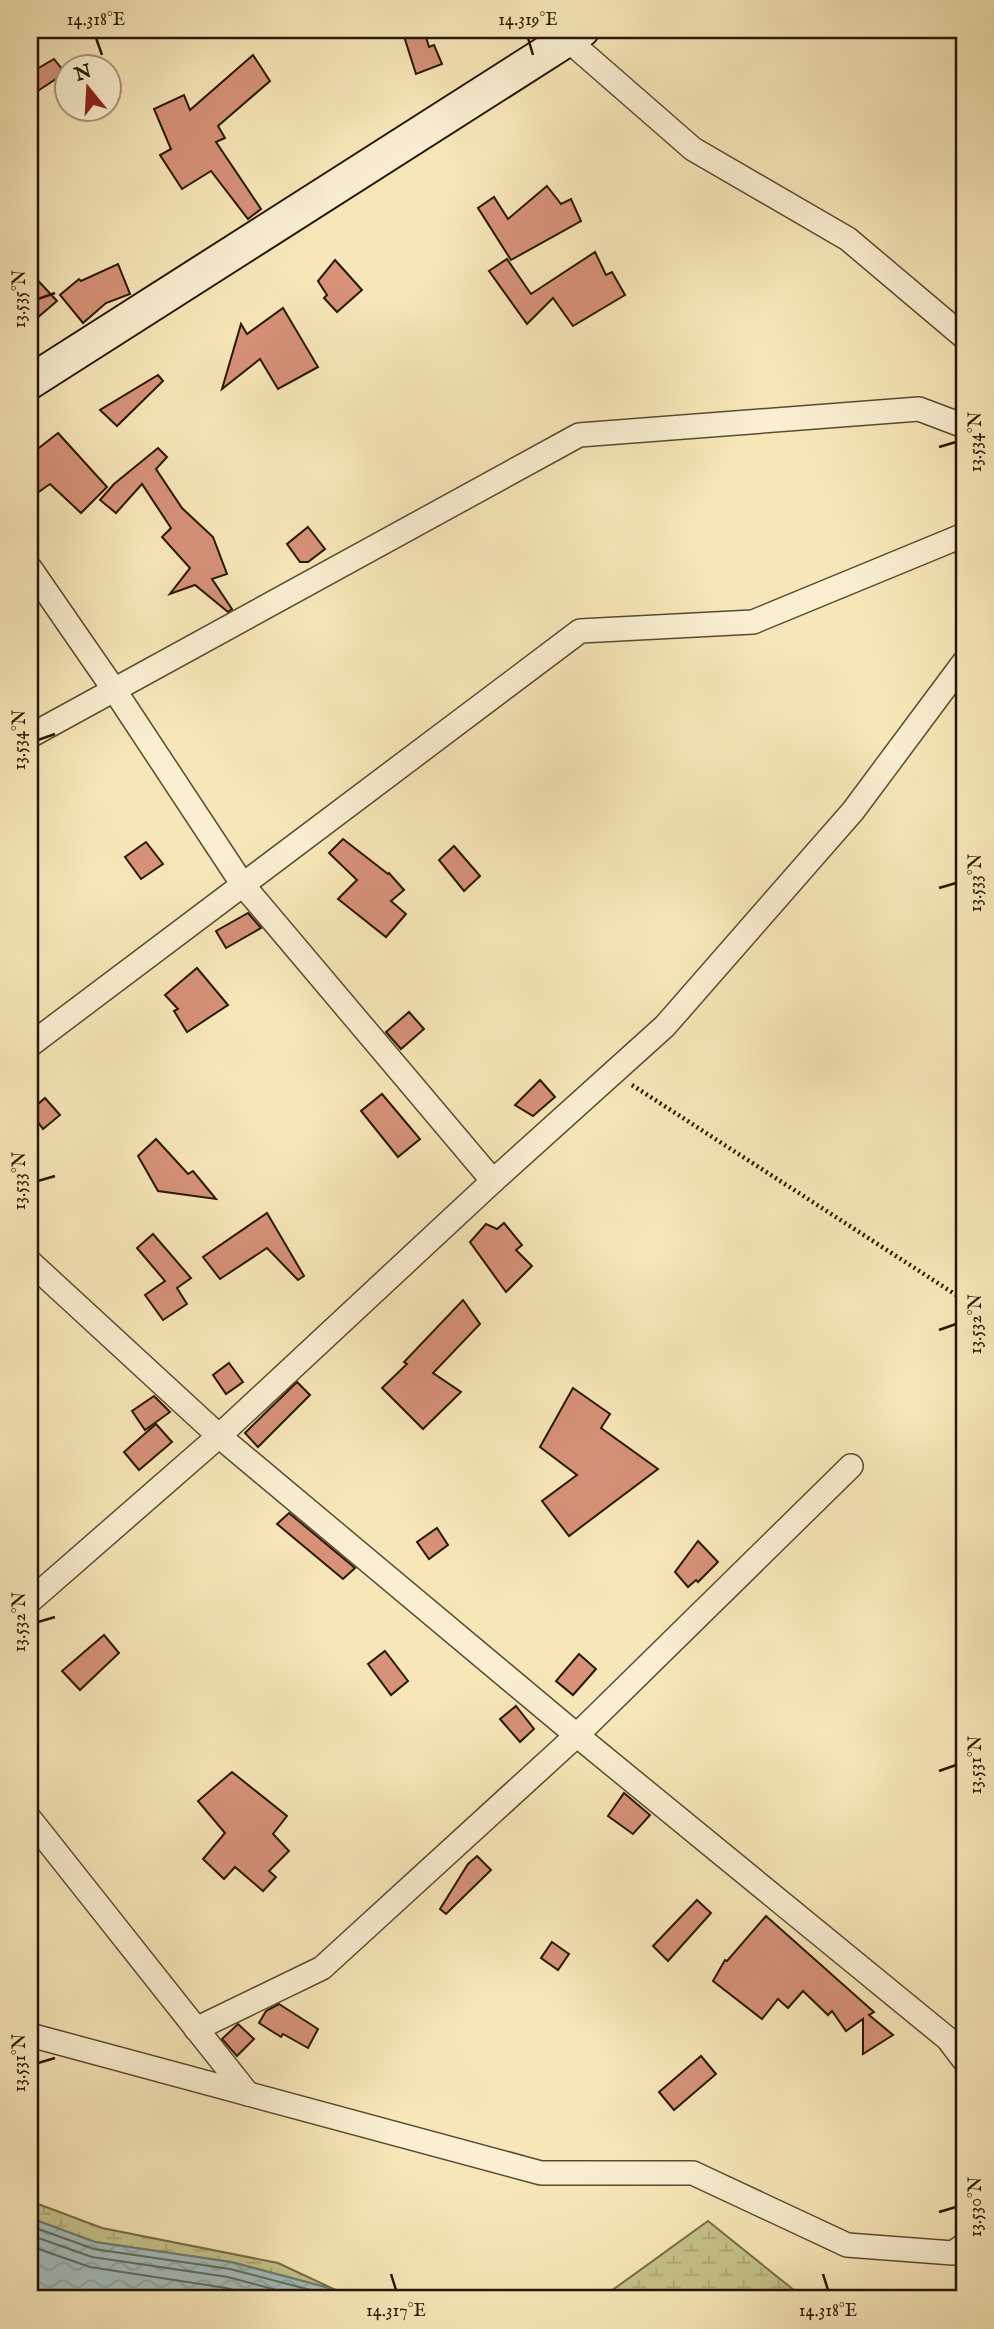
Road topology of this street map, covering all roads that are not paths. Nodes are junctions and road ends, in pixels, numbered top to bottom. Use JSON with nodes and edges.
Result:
{"nodes":[{"id":1,"x":570,"y":33,"type":"edge"},
{"id":2,"x":964,"y":337,"type":"edge"},
{"id":3,"x":30,"y":382,"type":"edge"},
{"id":4,"x":964,"y":426,"type":"edge"},
{"id":5,"x":964,"y":534,"type":"edge"},
{"id":6,"x":30,"y":568,"type":"edge"},
{"id":7,"x":964,"y":662,"type":"edge"},
{"id":8,"x":115,"y":691,"type":"junction"},
{"id":9,"x":30,"y":736,"type":"edge"},
{"id":10,"x":243,"y":885,"type":"junction"},
{"id":11,"x":30,"y":1045,"type":"edge"},
{"id":12,"x":493,"y":1181,"type":"junction"},
{"id":13,"x":30,"y":1262,"type":"edge"},
{"id":14,"x":219,"y":1436,"type":"junction"},
{"id":15,"x":850,"y":1465,"type":"dead end"},
{"id":16,"x":30,"y":1601,"type":"edge"},
{"id":17,"x":577,"y":1735,"type":"junction"},
{"id":18,"x":30,"y":1819,"type":"edge"},
{"id":19,"x":196,"y":2029,"type":"junction"},
{"id":20,"x":30,"y":2035,"type":"edge"},
{"id":21,"x":964,"y":2060,"type":"edge"},
{"id":22,"x":247,"y":2094,"type":"junction"},
{"id":23,"x":964,"y":2245,"type":"edge"}],
"edges":[{"from":1,"to":2,"type":"street"},
{"from":1,"to":3,"type":"main road"},
{"from":4,"to":8,"type":"street"},
{"from":5,"to":10,"type":"street"},
{"from":6,"to":8,"type":"street"},
{"from":7,"to":12,"type":"street"},
{"from":8,"to":9,"type":"street"},
{"from":8,"to":10,"type":"street"},
{"from":10,"to":11,"type":"street"},
{"from":10,"to":12,"type":"street"},
{"from":12,"to":14,"type":"street"},
{"from":13,"to":14,"type":"street"},
{"from":14,"to":16,"type":"street"},
{"from":14,"to":17,"type":"street"},
{"from":15,"to":17,"type":"street"},
{"from":17,"to":19,"type":"street"},
{"from":17,"to":21,"type":"street"},
{"from":18,"to":19,"type":"street"},
{"from":19,"to":22,"type":"street"},
{"from":20,"to":22,"type":"street"},
{"from":22,"to":23,"type":"street"}]}
